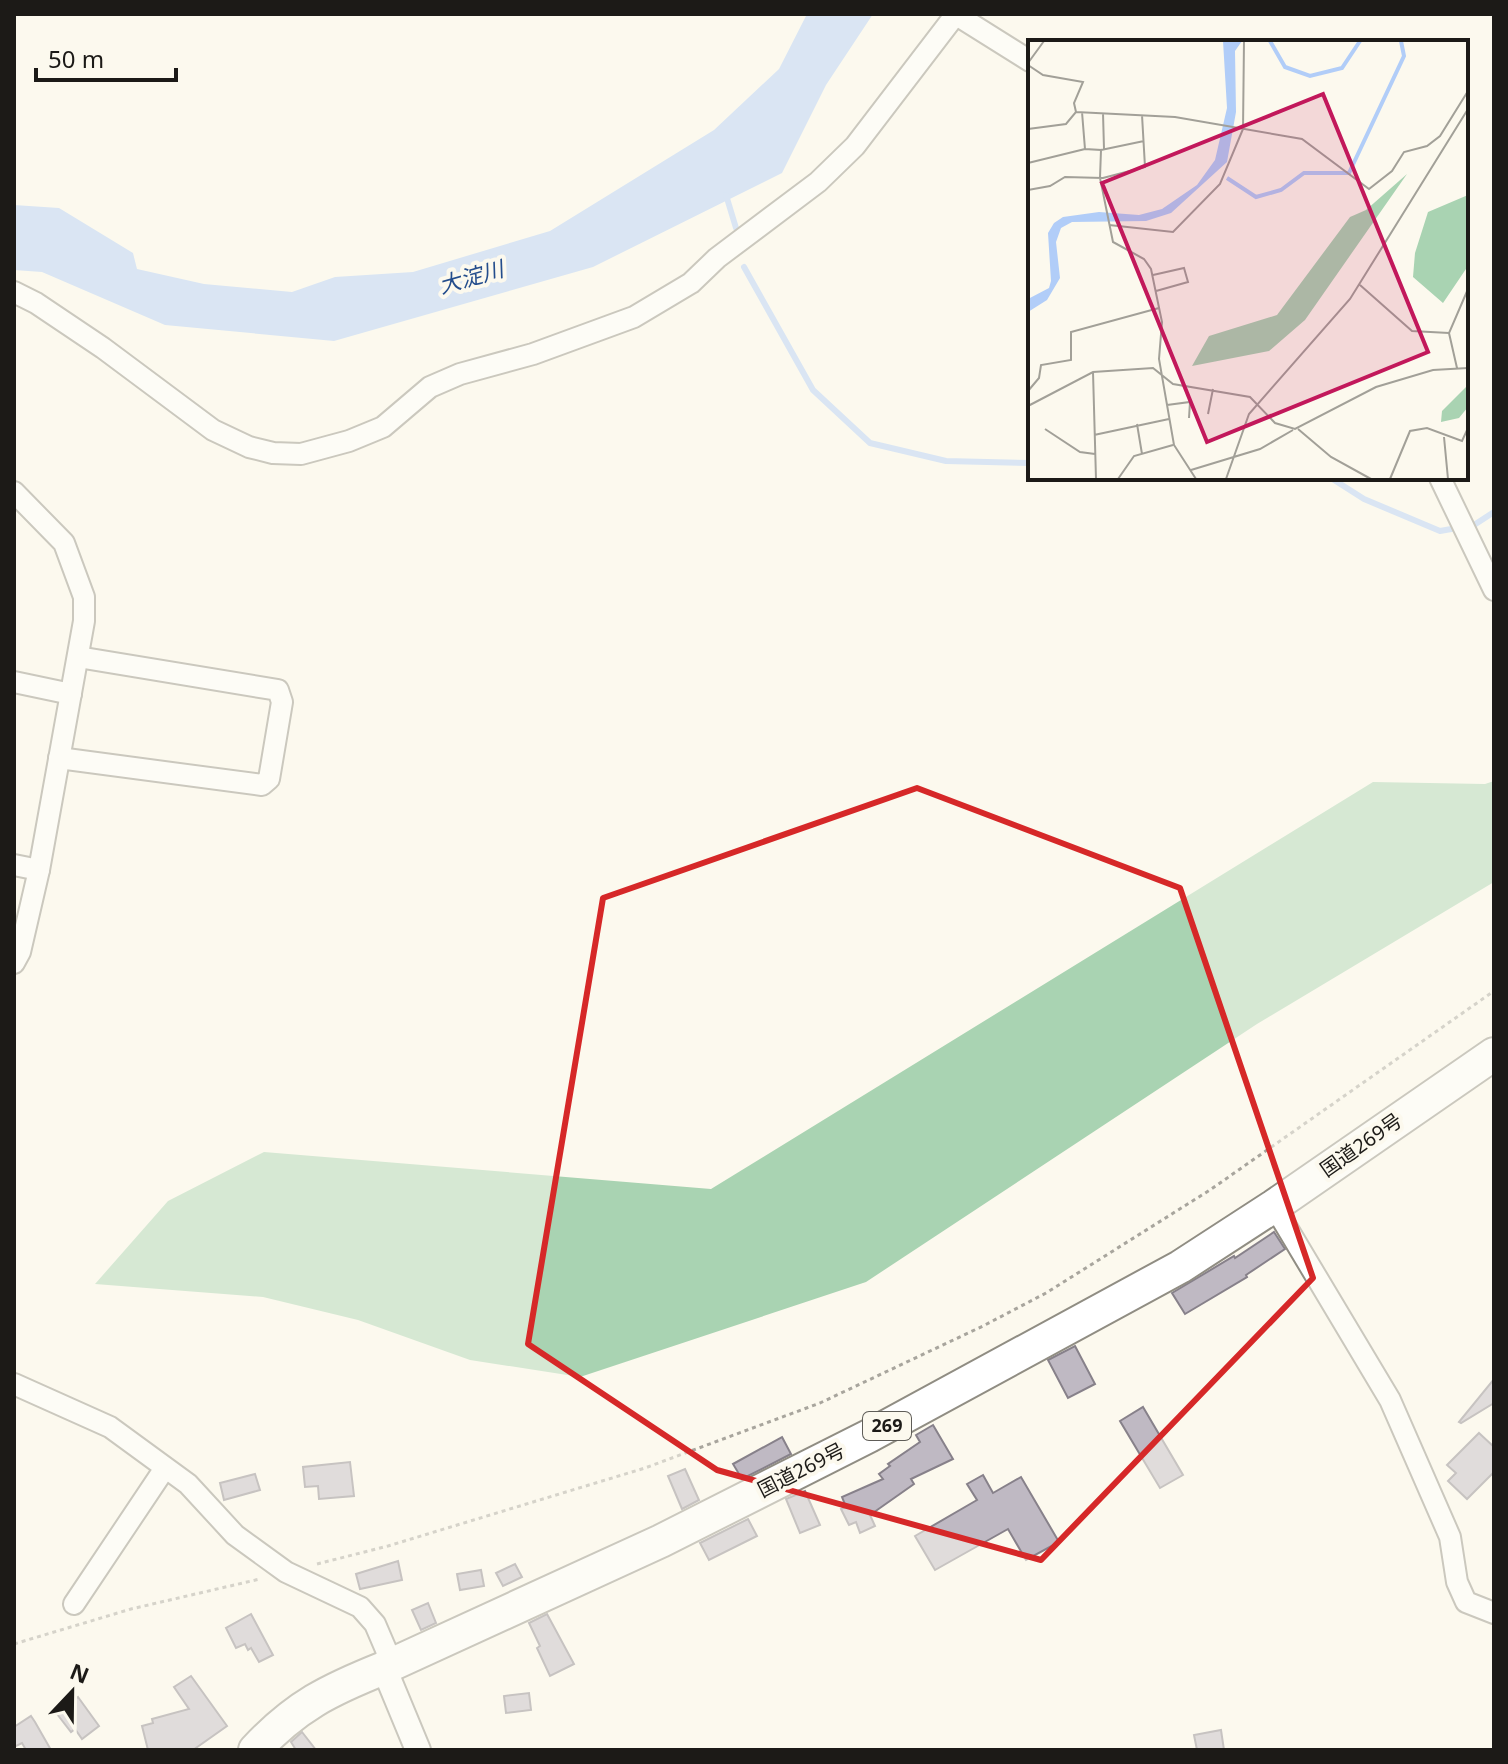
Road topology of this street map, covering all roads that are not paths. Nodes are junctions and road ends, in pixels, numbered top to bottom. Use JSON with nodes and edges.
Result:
{"nodes":[{"id":1,"x":955,"y":14,"type":"edge"},
{"id":2,"x":1028,"y":60,"type":"edge"},
{"id":3,"x":14,"y":292,"type":"edge"},
{"id":4,"x":1441,"y":480,"type":"edge"},
{"id":5,"x":14,"y":492,"type":"edge"},
{"id":6,"x":1494,"y":590,"type":"edge"},
{"id":7,"x":78,"y":657,"type":"junction"},
{"id":8,"x":14,"y":682,"type":"edge"},
{"id":9,"x":71,"y":694,"type":"junction"},
{"id":10,"x":59,"y":758,"type":"junction"},
{"id":11,"x":14,"y":865,"type":"edge"},
{"id":12,"x":39,"y":870,"type":"junction"},
{"id":13,"x":14,"y":963,"type":"edge"},
{"id":14,"x":1494,"y":1054,"type":"edge"},
{"id":15,"x":1274,"y":1206,"type":"junction"},
{"id":16,"x":14,"y":1384,"type":"edge"},
{"id":17,"x":165,"y":1468,"type":"junction"},
{"id":18,"x":74,"y":1604,"type":"dead end"},
{"id":19,"x":1494,"y":1613,"type":"edge"},
{"id":20,"x":384,"y":1668,"type":"junction"},
{"id":21,"x":255,"y":1750,"type":"edge"},
{"id":22,"x":418,"y":1750,"type":"edge"}],
"edges":[{"from":1,"to":2,"type":"street"},
{"from":1,"to":3,"type":"street"},
{"from":4,"to":6,"type":"street"},
{"from":5,"to":7,"type":"street"},
{"from":7,"to":9,"type":"street"},
{"from":7,"to":10,"type":"street"},
{"from":8,"to":9,"type":"street"},
{"from":9,"to":10,"type":"street"},
{"from":10,"to":12,"type":"street"},
{"from":11,"to":12,"type":"street"},
{"from":12,"to":13,"type":"street"},
{"from":14,"to":15,"type":"highway","name":"国道269号","number":"269"},
{"from":15,"to":19,"type":"street"},
{"from":15,"to":20,"type":"highway","name":"国道269号","number":"269"},
{"from":16,"to":17,"type":"street"},
{"from":17,"to":18,"type":"street"},
{"from":17,"to":20,"type":"street"},
{"from":20,"to":21,"type":"highway","name":"国道269号","number":"269"},
{"from":20,"to":22,"type":"street"}]}
